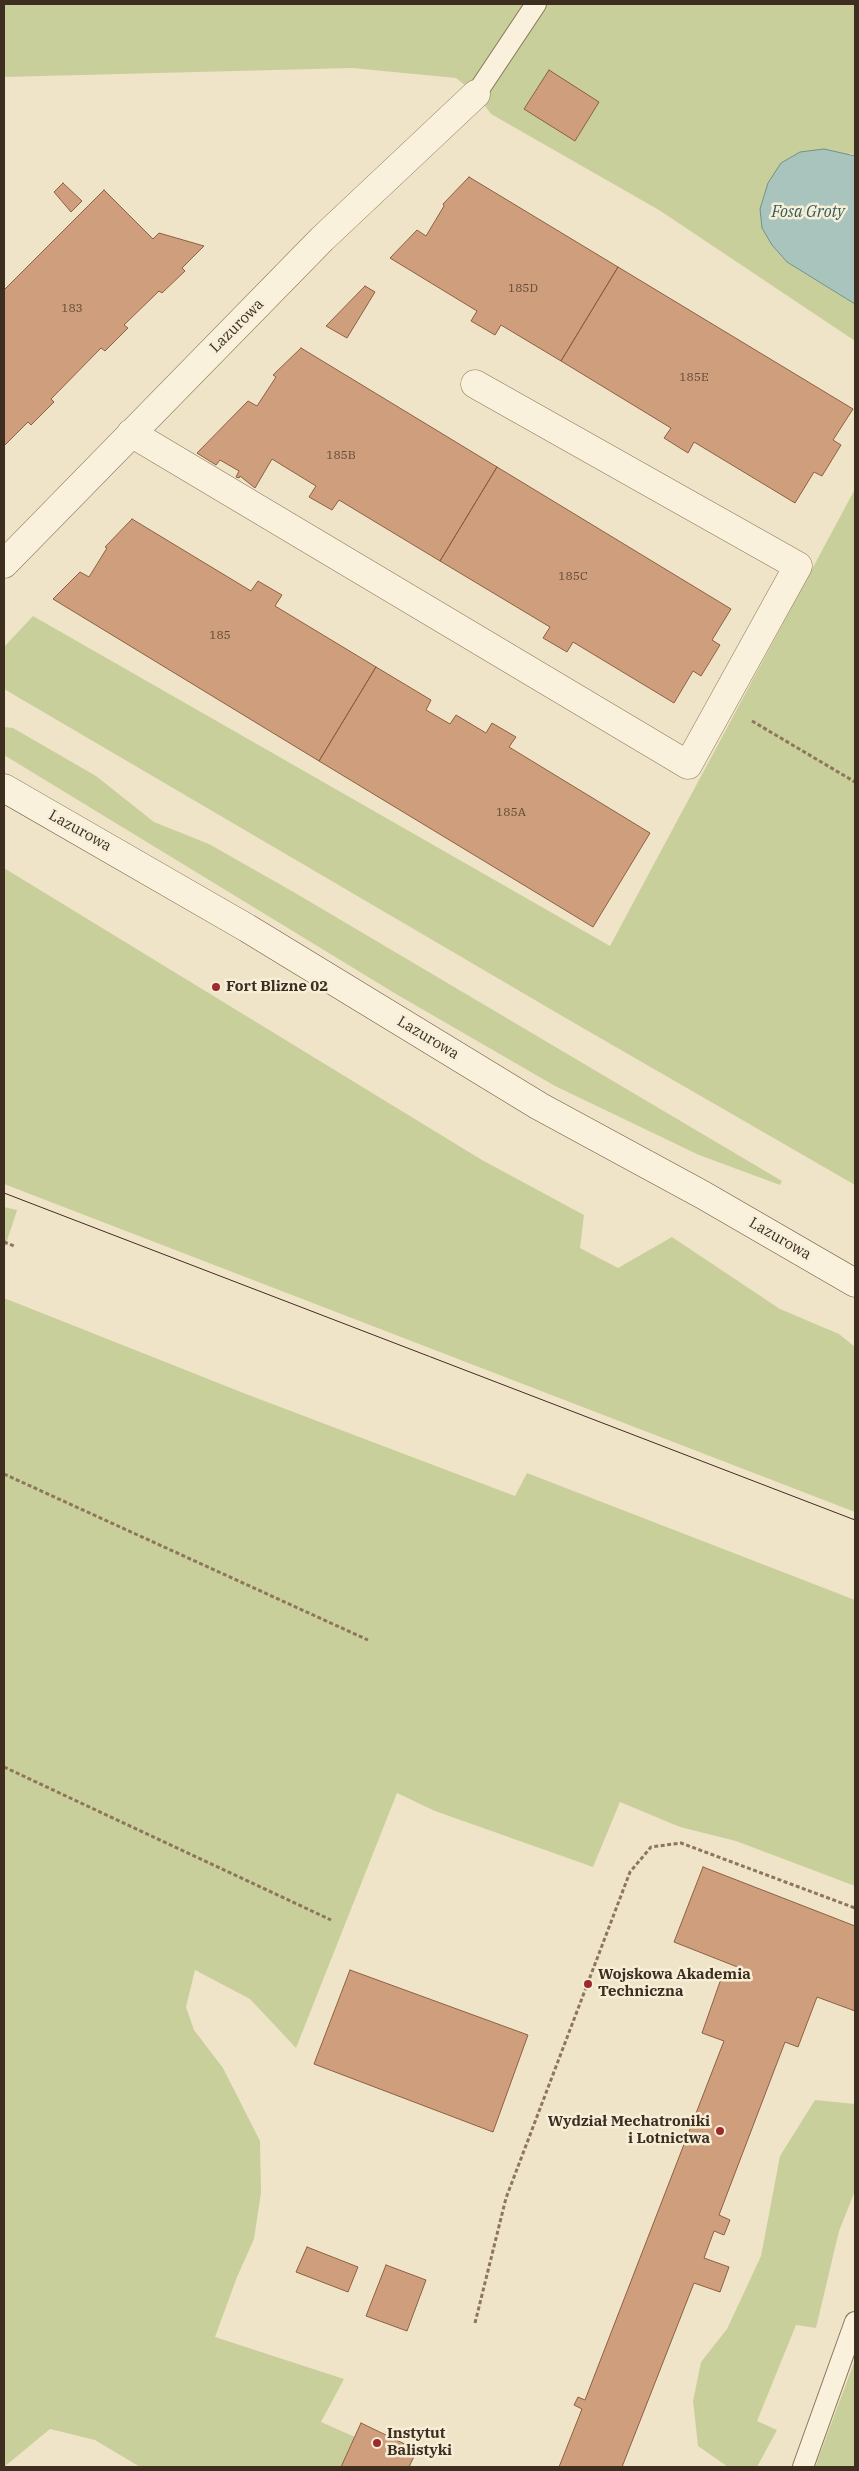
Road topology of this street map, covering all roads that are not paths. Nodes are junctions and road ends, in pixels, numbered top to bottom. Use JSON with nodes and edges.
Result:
{"nodes":[{"id":1,"x":536,"y":4,"type":"edge"},
{"id":2,"x":476,"y":94,"type":"joint"},
{"id":3,"x":475,"y":384,"type":"dead end"},
{"id":4,"x":131,"y":433,"type":"junction"},
{"id":5,"x":4,"y":564,"type":"edge"},
{"id":6,"x":4,"y":788,"type":"edge"},
{"id":7,"x":855,"y":1283,"type":"edge"},
{"id":8,"x":855,"y":2322,"type":"edge"},
{"id":9,"x":802,"y":2467,"type":"edge"}],
"edges":[{"from":1,"to":2,"type":"lane"},
{"from":2,"to":4,"type":"street","name":"Lazurowa"},
{"from":3,"to":4,"type":"street"},
{"from":4,"to":5,"type":"street","name":"Lazurowa"},
{"from":6,"to":7,"type":"street","name":"Lazurowa"},
{"from":8,"to":9,"type":"lane"}]}
